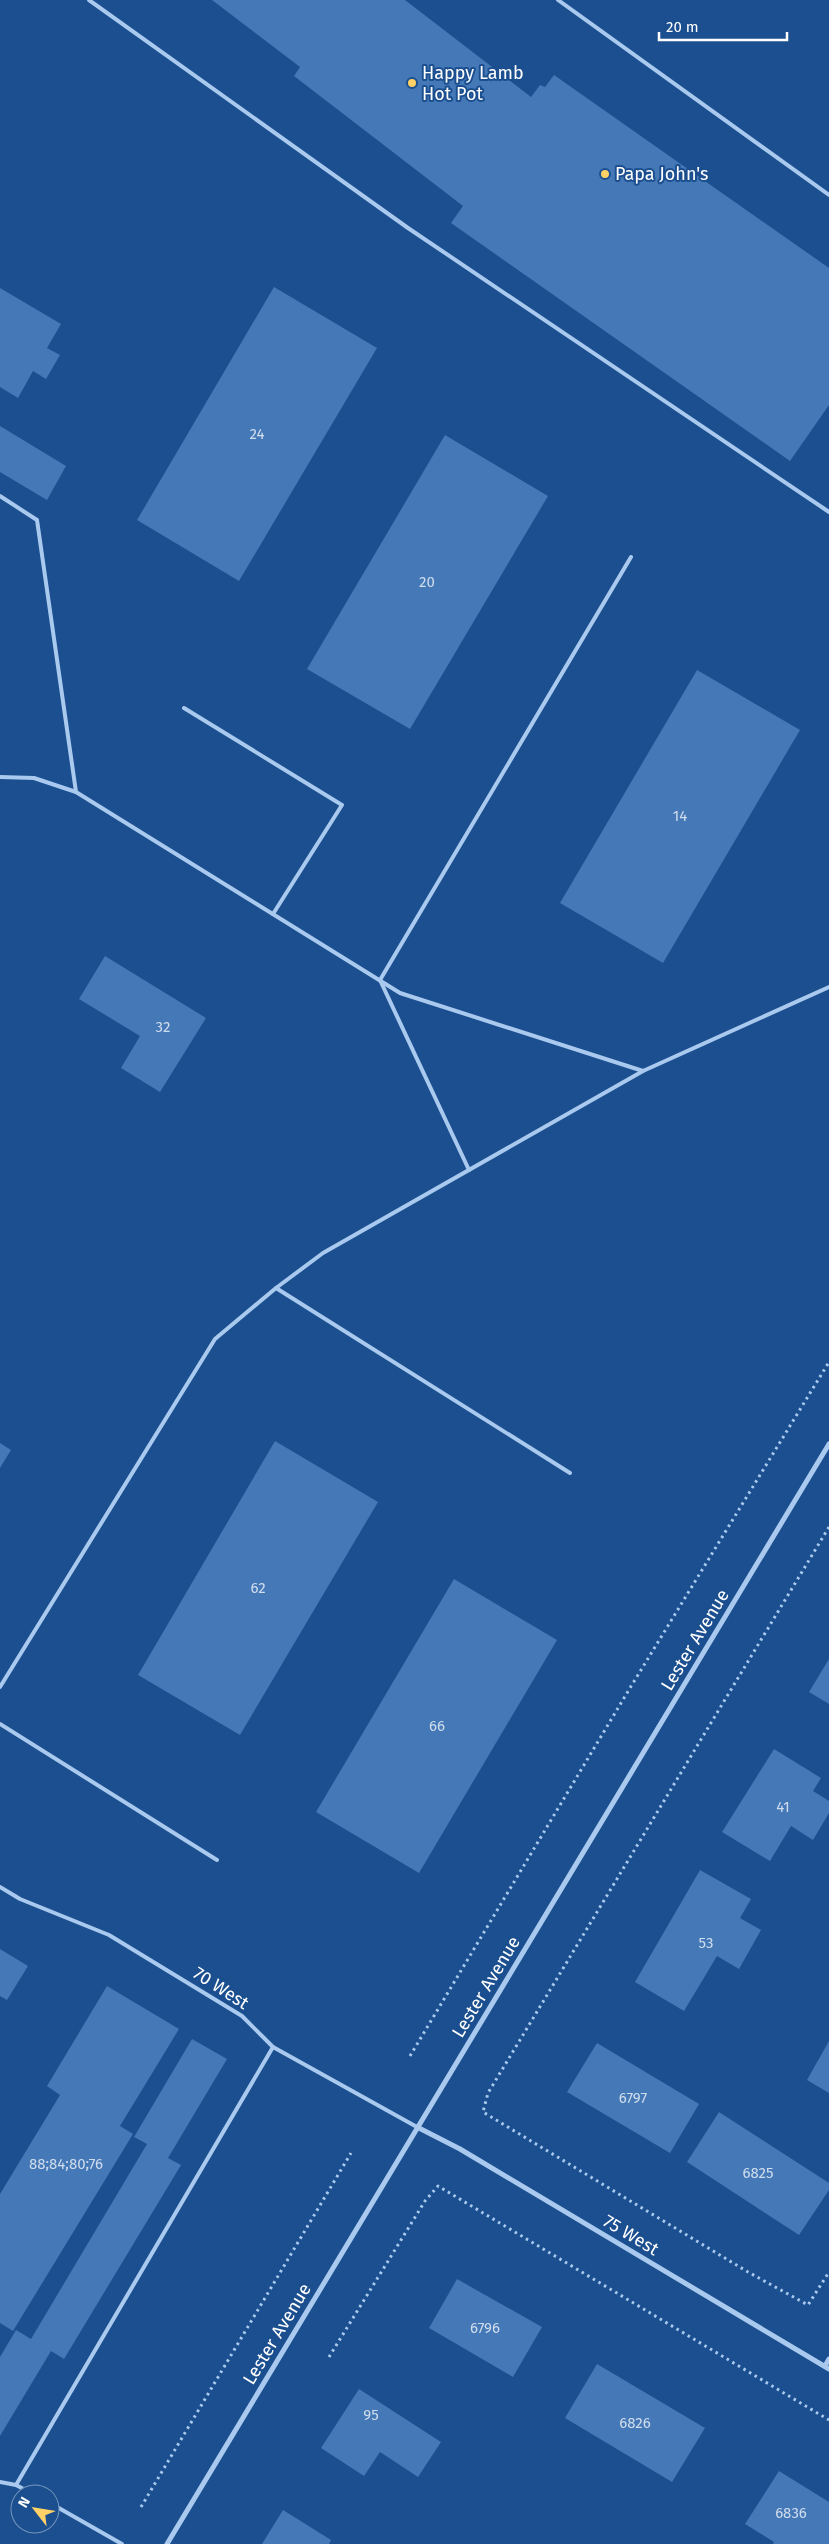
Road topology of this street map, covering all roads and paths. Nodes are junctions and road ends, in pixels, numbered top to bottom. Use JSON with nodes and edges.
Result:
{"nodes":[{"id":1,"x":89,"y":0,"type":"edge"},
{"id":2,"x":558,"y":0,"type":"edge"},
{"id":3,"x":829,"y":195,"type":"edge"},
{"id":4,"x":0,"y":496,"type":"edge"},
{"id":5,"x":829,"y":512,"type":"edge"},
{"id":6,"x":631,"y":557,"type":"dead end"},
{"id":7,"x":184,"y":708,"type":"dead end"},
{"id":8,"x":0,"y":777,"type":"edge"},
{"id":9,"x":76,"y":792,"type":"junction"},
{"id":10,"x":273,"y":914,"type":"junction"},
{"id":11,"x":380,"y":980,"type":"junction"},
{"id":12,"x":829,"y":987,"type":"edge"},
{"id":13,"x":643,"y":1071,"type":"junction"},
{"id":14,"x":469,"y":1170,"type":"junction"},
{"id":15,"x":276,"y":1288,"type":"junction"},
{"id":16,"x":829,"y":1362,"type":"edge"},
{"id":17,"x":829,"y":1444,"type":"edge"},
{"id":18,"x":570,"y":1473,"type":"dead end"},
{"id":19,"x":829,"y":1527,"type":"edge"},
{"id":20,"x":0,"y":1687,"type":"edge"},
{"id":21,"x":0,"y":1724,"type":"edge"},
{"id":22,"x":217,"y":1860,"type":"dead end"},
{"id":23,"x":0,"y":1887,"type":"edge"},
{"id":24,"x":273,"y":2047,"type":"junction"},
{"id":25,"x":410,"y":2056,"type":"dead end"},
{"id":26,"x":417,"y":2128,"type":"junction"},
{"id":27,"x":351,"y":2153,"type":"dead end"},
{"id":28,"x":829,"y":2272,"type":"edge"},
{"id":29,"x":329,"y":2356,"type":"dead end"},
{"id":30,"x":829,"y":2359,"type":"edge"},
{"id":31,"x":827,"y":2368,"type":"edge"},
{"id":32,"x":829,"y":2420,"type":"edge"},
{"id":33,"x":17,"y":2484,"type":"edge"},
{"id":34,"x":141,"y":2507,"type":"dead end"},
{"id":35,"x":60,"y":2509,"type":"edge"},
{"id":36,"x":122,"y":2544,"type":"edge"},
{"id":37,"x":167,"y":2544,"type":"edge"}],
"edges":[{"from":1,"to":5,"type":"lane"},
{"from":2,"to":3,"type":"lane"},
{"from":4,"to":9,"type":"lane"},
{"from":6,"to":11,"type":"lane"},
{"from":7,"to":10,"type":"lane"},
{"from":8,"to":9,"type":"lane"},
{"from":9,"to":10,"type":"lane"},
{"from":10,"to":11,"type":"lane"},
{"from":11,"to":13,"type":"lane"},
{"from":11,"to":14,"type":"lane"},
{"from":12,"to":13,"type":"lane"},
{"from":13,"to":14,"type":"lane"},
{"from":14,"to":15,"type":"lane"},
{"from":15,"to":18,"type":"lane"},
{"from":15,"to":20,"type":"lane"},
{"from":16,"to":25,"type":"path"},
{"from":17,"to":26,"type":"street","name":"Lester Avenue"},
{"from":19,"to":28,"type":"path"},
{"from":21,"to":22,"type":"lane"},
{"from":23,"to":24,"type":"lane","name":"70 West"},
{"from":24,"to":26,"type":"lane","name":"70 West"},
{"from":24,"to":33,"type":"lane"},
{"from":26,"to":31,"type":"street","name":"75 West"},
{"from":26,"to":37,"type":"street","name":"Lester Avenue"},
{"from":27,"to":34,"type":"path"},
{"from":29,"to":32,"type":"path"},
{"from":30,"to":31,"type":"street"},
{"from":35,"to":36,"type":"lane"}]}
